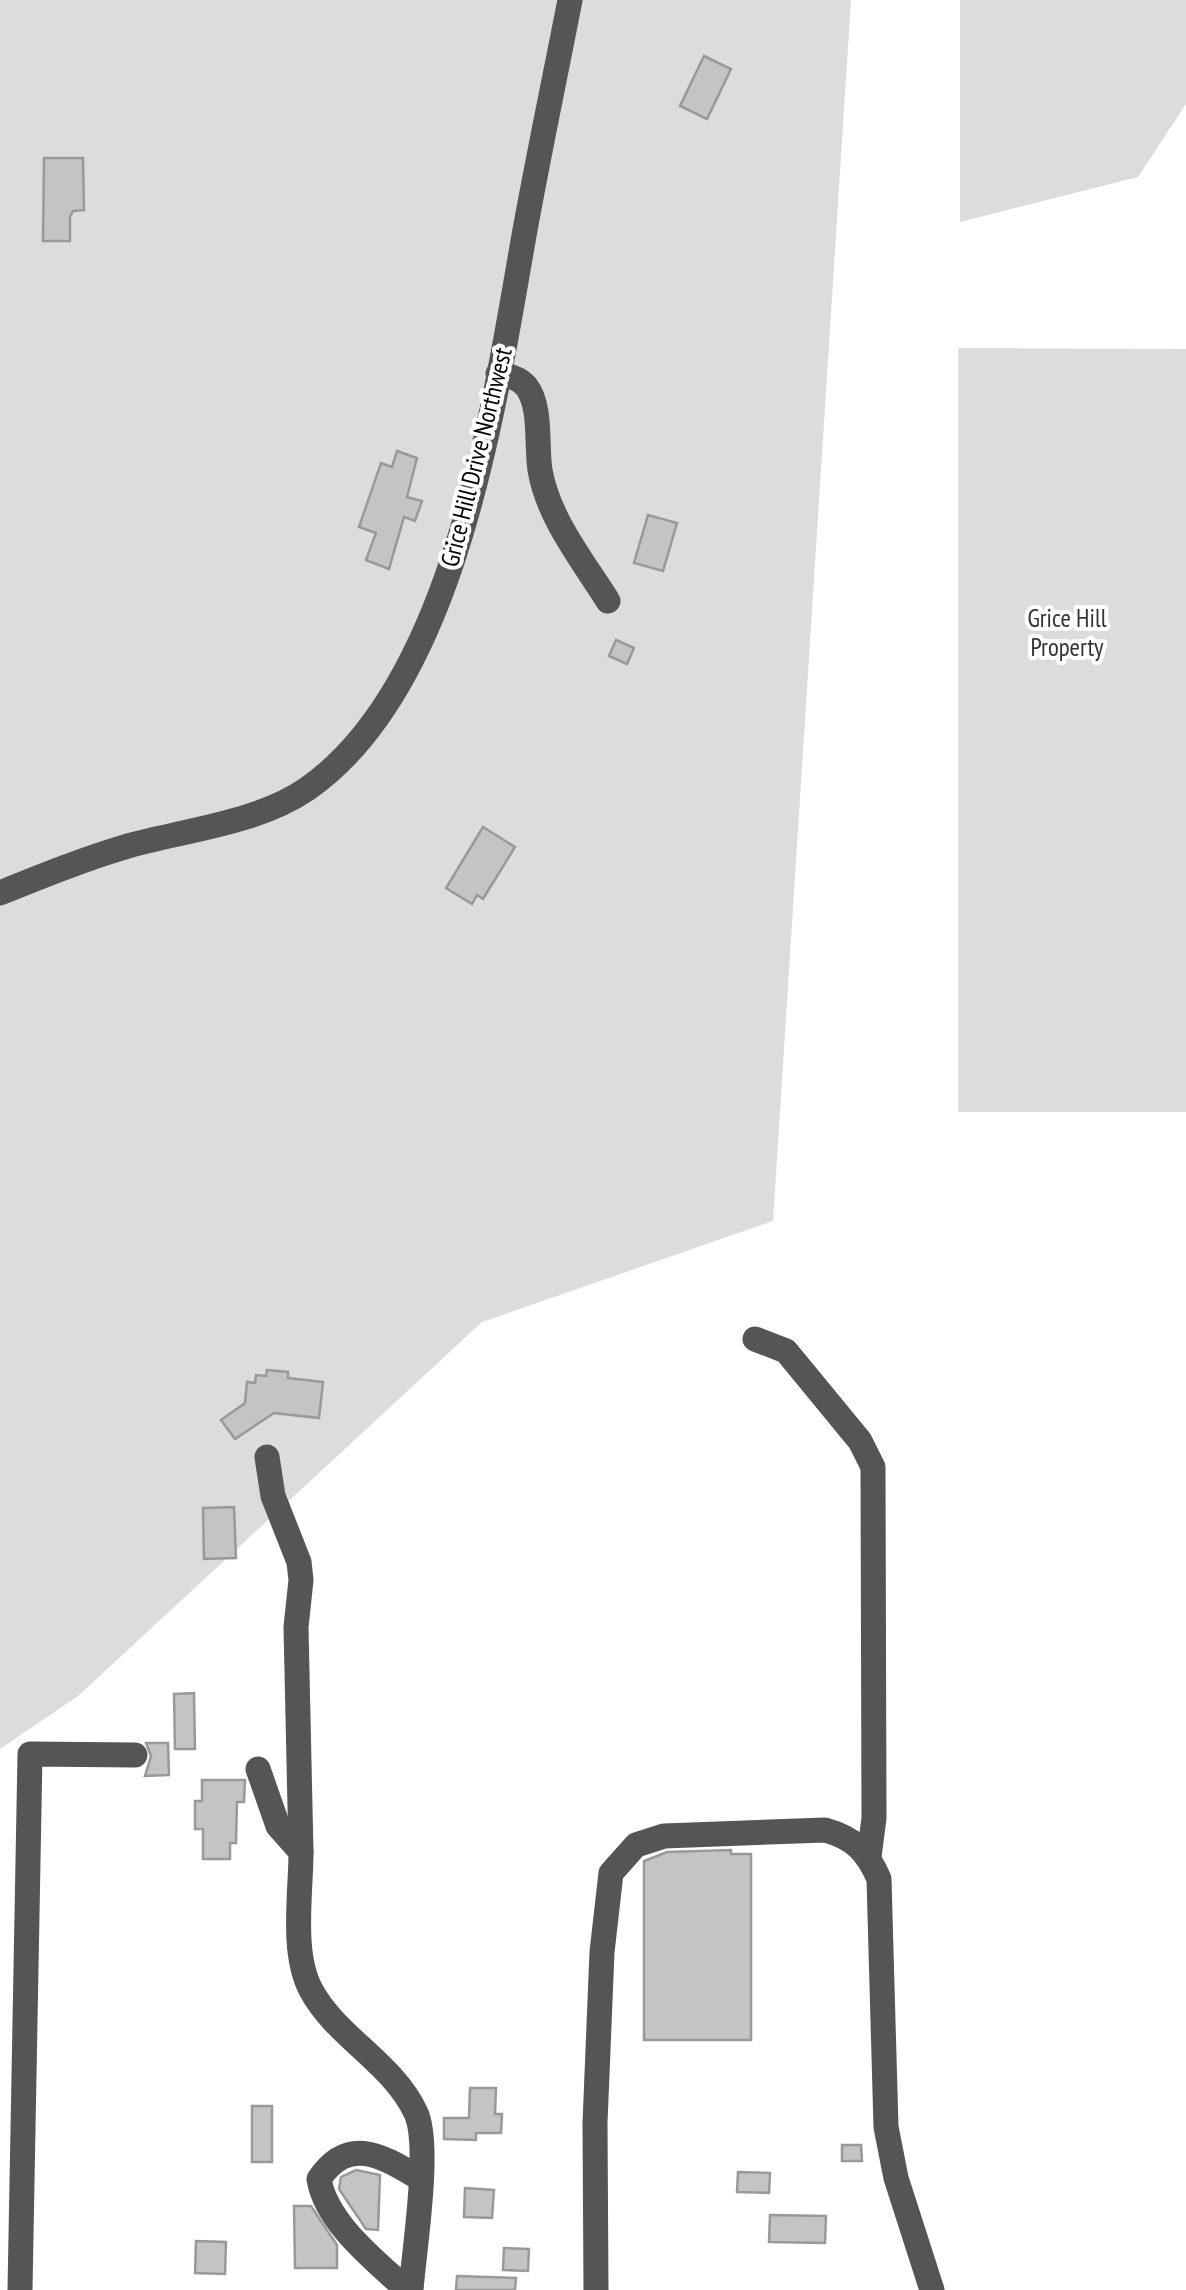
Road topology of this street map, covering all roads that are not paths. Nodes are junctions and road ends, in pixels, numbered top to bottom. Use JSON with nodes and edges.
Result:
{"nodes":[{"id":1,"x":570,"y":0,"type":"edge"},
{"id":2,"x":498,"y":374,"type":"junction"},
{"id":3,"x":608,"y":601,"type":"dead end"},
{"id":4,"x":0,"y":893,"type":"edge"},
{"id":5,"x":755,"y":1339,"type":"dead end"},
{"id":6,"x":267,"y":1457,"type":"dead end"},
{"id":7,"x":134,"y":1755,"type":"dead end"},
{"id":8,"x":258,"y":1769,"type":"dead end"},
{"id":9,"x":301,"y":1852,"type":"junction"},
{"id":10,"x":869,"y":1857,"type":"junction"},
{"id":11,"x":420,"y":2178,"type":"junction"},
{"id":12,"x":20,"y":2290,"type":"edge"},
{"id":13,"x":409,"y":2290,"type":"edge"},
{"id":14,"x":596,"y":2290,"type":"edge"},
{"id":15,"x":932,"y":2290,"type":"edge"}],
"edges":[{"from":1,"to":2,"type":"street","name":"Grice Hill Drive Northwest"},
{"from":2,"to":3,"type":"street"},
{"from":2,"to":4,"type":"street","name":"Grice Hill Drive Northwest"},
{"from":5,"to":10,"type":"street"},
{"from":6,"to":9,"type":"street"},
{"from":7,"to":12,"type":"street"},
{"from":8,"to":9,"type":"street"},
{"from":9,"to":11,"type":"street"},
{"from":10,"to":14,"type":"street"},
{"from":10,"to":15,"type":"street"},
{"from":11,"to":13,"type":"street"},
{"from":11,"to":13,"type":"street"}]}
